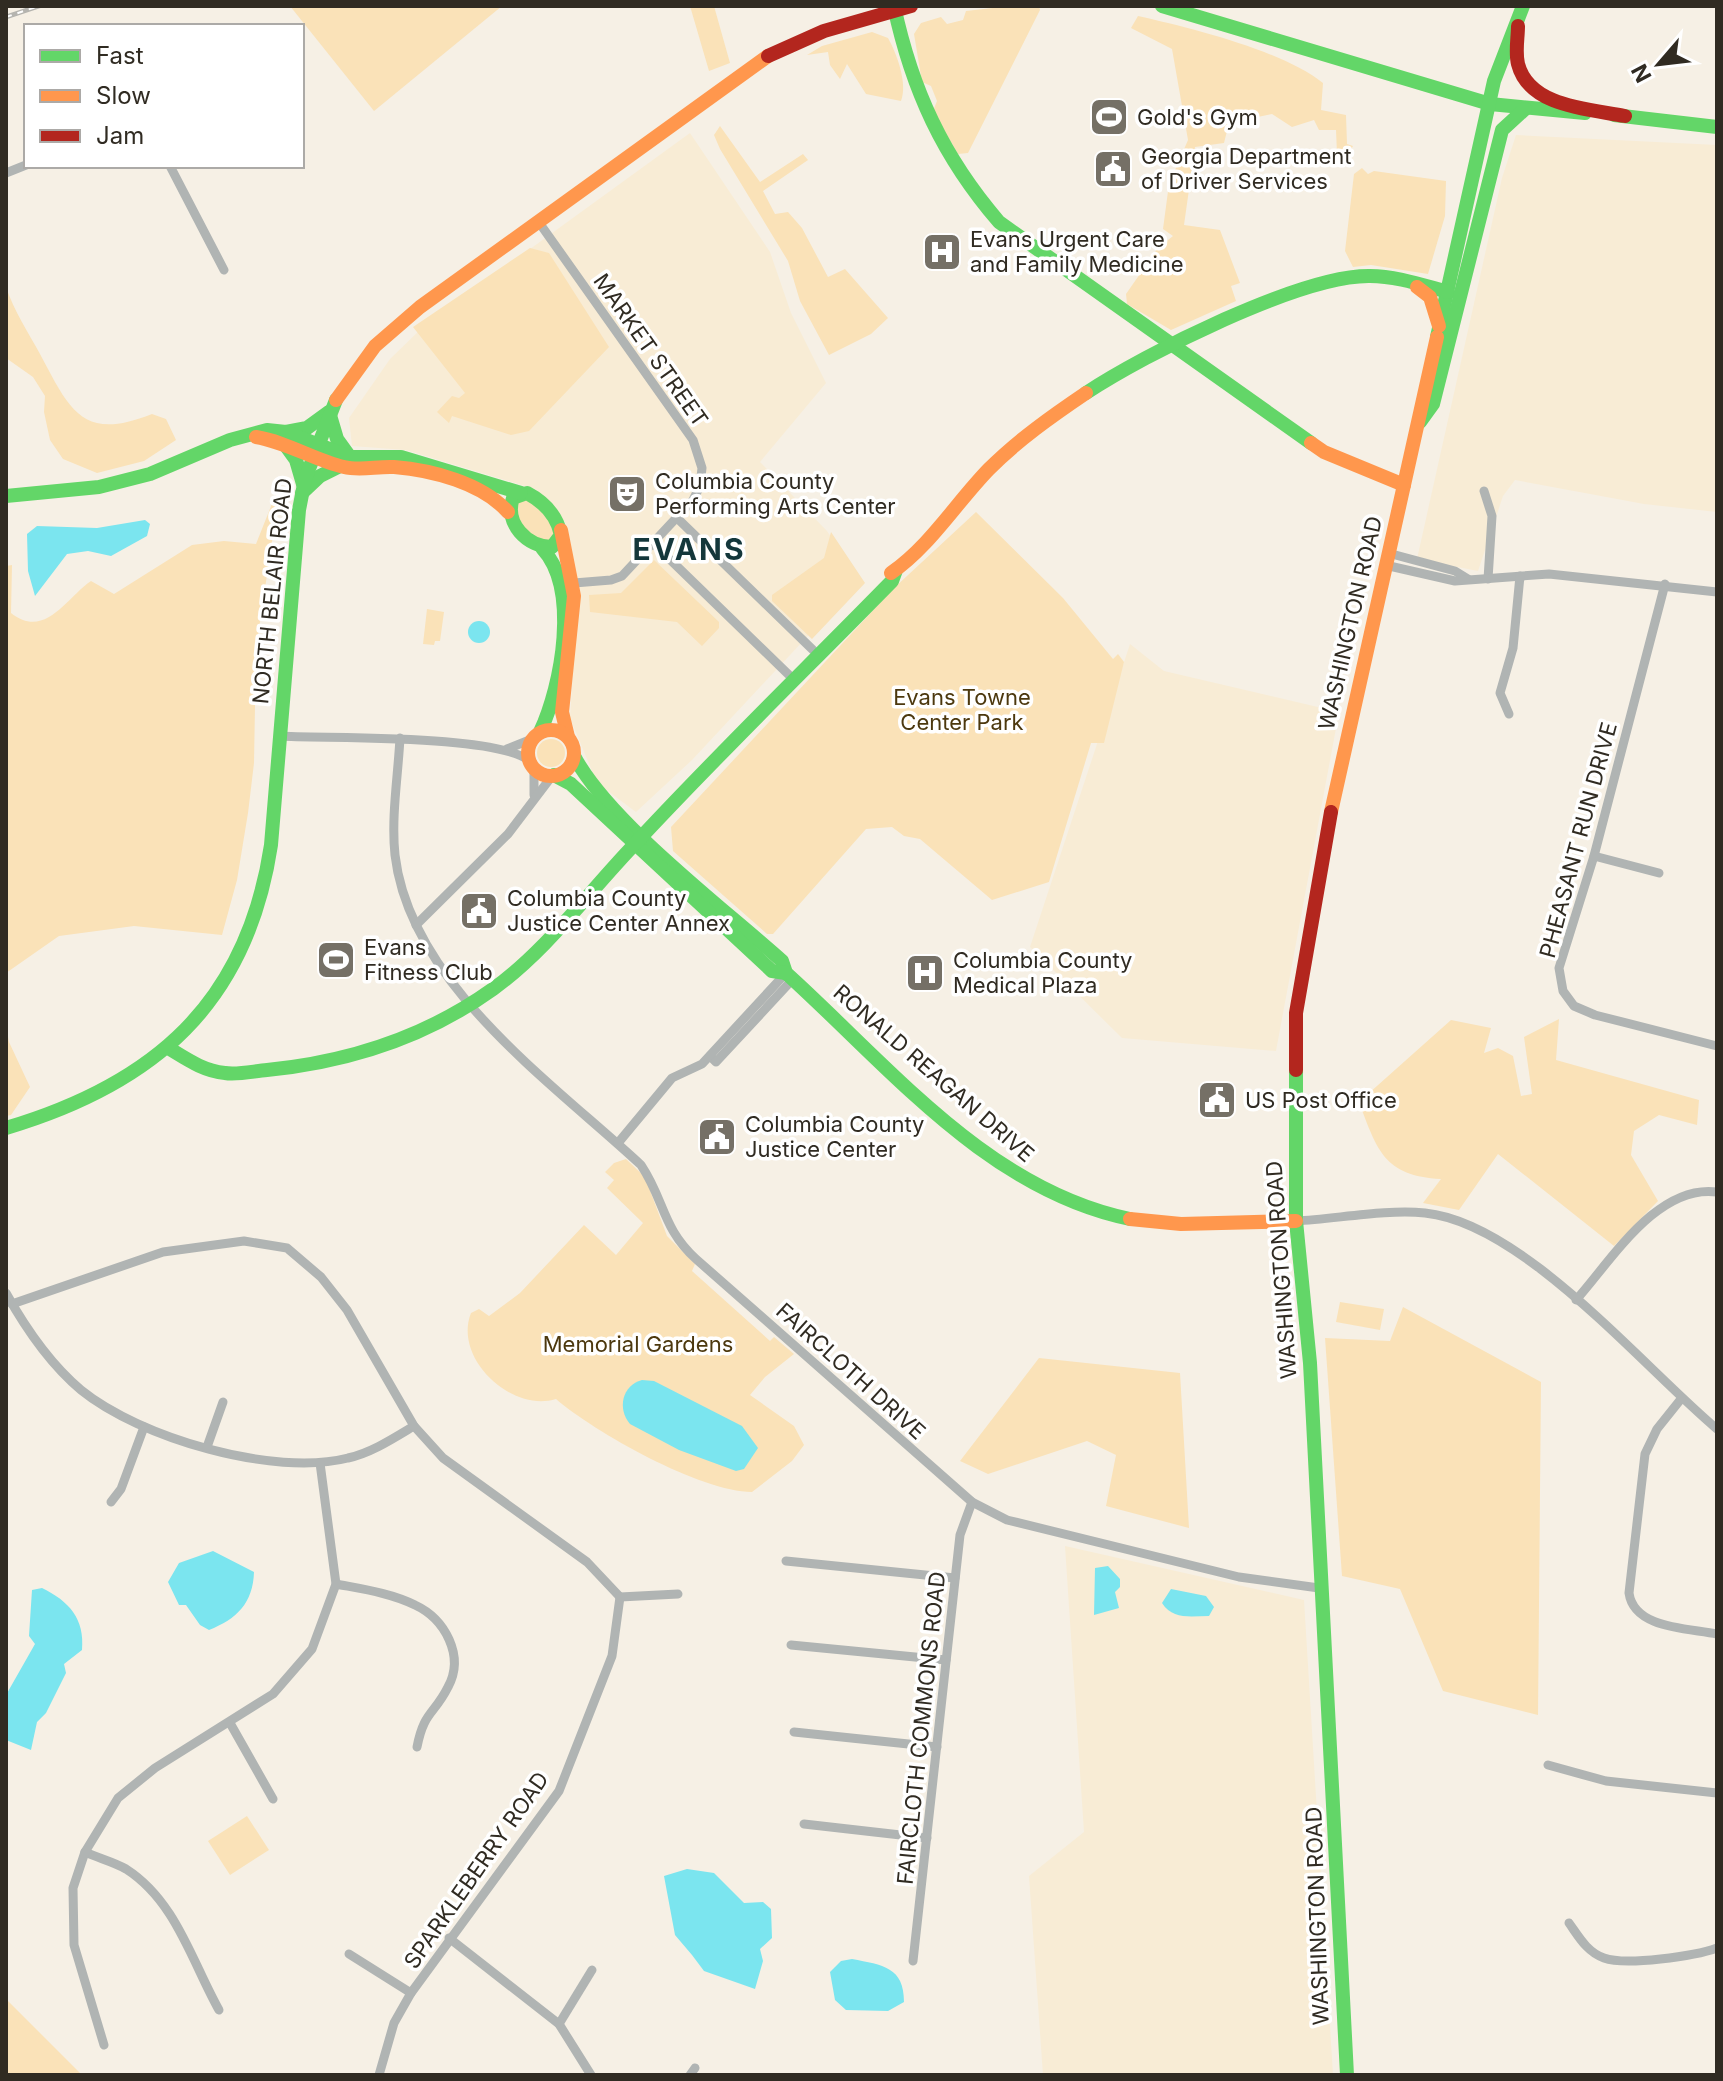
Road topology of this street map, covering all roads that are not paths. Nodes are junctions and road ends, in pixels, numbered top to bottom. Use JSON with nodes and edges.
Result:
{"nodes":[{"id":1,"x":911,"y":6,"type":"edge"},
{"id":2,"x":1162,"y":6,"type":"edge"},
{"id":3,"x":894,"y":8,"type":"edge"},
{"id":4,"x":1521,"y":12,"type":"edge"},
{"id":5,"x":1490,"y":104,"type":"junction"},
{"id":6,"x":1525,"y":109,"type":"junction"},
{"id":7,"x":1625,"y":116,"type":"junction"},
{"id":8,"x":1716,"y":127,"type":"edge"},
{"id":9,"x":171,"y":168,"type":"edge"},
{"id":10,"x":538,"y":221,"type":"junction"},
{"id":11,"x":224,"y":270,"type":"dead end"},
{"id":12,"x":1410,"y":282,"type":"junction"},
{"id":13,"x":1448,"y":292,"type":"junction"},
{"id":14,"x":1440,"y":329,"type":"junction"},
{"id":15,"x":1172,"y":344,"type":"junction"},
{"id":16,"x":329,"y":412,"type":"junction"},
{"id":17,"x":1417,"y":426,"type":"junction"},
{"id":18,"x":284,"y":437,"type":"junction"},
{"id":19,"x":315,"y":450,"type":"junction"},
{"id":20,"x":345,"y":462,"type":"junction"},
{"id":21,"x":420,"y":468,"type":"junction"},
{"id":22,"x":1404,"y":485,"type":"junction"},
{"id":23,"x":303,"y":489,"type":"junction"},
{"id":24,"x":1484,"y":491,"type":"dead end"},
{"id":25,"x":521,"y":493,"type":"junction"},
{"id":26,"x":6,"y":496,"type":"edge"},
{"id":27,"x":508,"y":512,"type":"junction"},
{"id":28,"x":677,"y":518,"type":"junction"},
{"id":29,"x":561,"y":530,"type":"junction"},
{"id":30,"x":653,"y":543,"type":"junction"},
{"id":31,"x":542,"y":548,"type":"junction"},
{"id":32,"x":1386,"y":559,"type":"junction"},
{"id":33,"x":1520,"y":576,"type":"junction"},
{"id":34,"x":1488,"y":579,"type":"junction"},
{"id":35,"x":574,"y":583,"type":"junction"},
{"id":36,"x":1665,"y":584,"type":"junction"},
{"id":37,"x":1717,"y":592,"type":"edge"},
{"id":38,"x":816,"y":653,"type":"junction"},
{"id":39,"x":792,"y":678,"type":"junction"},
{"id":40,"x":1509,"y":714,"type":"dead end"},
{"id":41,"x":279,"y":736,"type":"junction"},
{"id":42,"x":536,"y":736,"type":"junction"},
{"id":43,"x":568,"y":737,"type":"junction"},
{"id":44,"x":400,"y":738,"type":"junction"},
{"id":45,"x":507,"y":749,"type":"junction"},
{"id":46,"x":574,"y":756,"type":"junction"},
{"id":47,"x":532,"y":765,"type":"junction"},
{"id":48,"x":553,"y":776,"type":"junction"},
{"id":49,"x":534,"y":795,"type":"junction"},
{"id":50,"x":638,"y":840,"type":"junction"},
{"id":51,"x":1594,"y":856,"type":"junction"},
{"id":52,"x":1659,"y":873,"type":"dead end"},
{"id":53,"x":416,"y":925,"type":"junction"},
{"id":54,"x":790,"y":976,"type":"junction"},
{"id":55,"x":469,"y":1005,"type":"junction"},
{"id":56,"x":1717,"y":1046,"type":"edge"},
{"id":57,"x":170,"y":1049,"type":"junction"},
{"id":58,"x":6,"y":1128,"type":"edge"},
{"id":59,"x":618,"y":1143,"type":"junction"},
{"id":60,"x":1717,"y":1192,"type":"edge"},
{"id":61,"x":1296,"y":1221,"type":"junction"},
{"id":62,"x":6,"y":1293,"type":"edge"},
{"id":63,"x":1576,"y":1300,"type":"junction"},
{"id":64,"x":12,"y":1304,"type":"junction"},
{"id":65,"x":1681,"y":1399,"type":"junction"},
{"id":66,"x":223,"y":1402,"type":"dead end"},
{"id":67,"x":414,"y":1426,"type":"junction"},
{"id":68,"x":144,"y":1427,"type":"junction"},
{"id":69,"x":1717,"y":1429,"type":"edge"},
{"id":70,"x":207,"y":1447,"type":"junction"},
{"id":71,"x":320,"y":1463,"type":"junction"},
{"id":72,"x":111,"y":1502,"type":"dead end"},
{"id":73,"x":972,"y":1502,"type":"junction"},
{"id":74,"x":786,"y":1561,"type":"dead end"},
{"id":75,"x":955,"y":1578,"type":"junction"},
{"id":76,"x":336,"y":1584,"type":"junction"},
{"id":77,"x":1319,"y":1588,"type":"junction"},
{"id":78,"x":678,"y":1594,"type":"dead end"},
{"id":79,"x":620,"y":1597,"type":"junction"},
{"id":80,"x":1717,"y":1634,"type":"edge"},
{"id":81,"x":791,"y":1645,"type":"dead end"},
{"id":82,"x":946,"y":1660,"type":"junction"},
{"id":83,"x":230,"y":1723,"type":"junction"},
{"id":84,"x":794,"y":1732,"type":"dead end"},
{"id":85,"x":417,"y":1747,"type":"dead end"},
{"id":86,"x":937,"y":1747,"type":"junction"},
{"id":87,"x":1548,"y":1765,"type":"dead end"},
{"id":88,"x":1717,"y":1793,"type":"edge"},
{"id":89,"x":273,"y":1799,"type":"dead end"},
{"id":90,"x":804,"y":1824,"type":"dead end"},
{"id":91,"x":927,"y":1838,"type":"junction"},
{"id":92,"x":85,"y":1852,"type":"junction"},
{"id":93,"x":1569,"y":1923,"type":"dead end"},
{"id":94,"x":449,"y":1938,"type":"junction"},
{"id":95,"x":1717,"y":1948,"type":"edge"},
{"id":96,"x":349,"y":1954,"type":"dead end"},
{"id":97,"x":913,"y":1961,"type":"dead end"},
{"id":98,"x":592,"y":1970,"type":"dead end"},
{"id":99,"x":411,"y":1993,"type":"junction"},
{"id":100,"x":219,"y":2010,"type":"dead end"},
{"id":101,"x":559,"y":2024,"type":"junction"},
{"id":102,"x":104,"y":2045,"type":"dead end"},
{"id":103,"x":379,"y":2075,"type":"edge"},
{"id":104,"x":591,"y":2075,"type":"edge"},
{"id":105,"x":1347,"y":2075,"type":"edge"}],
"edges":[{"from":1,"to":3,"type":"street","name":"NORTH BELAIR ROAD"},
{"from":2,"to":5,"type":"street"},
{"from":3,"to":10,"type":"street","name":"NORTH BELAIR ROAD"},
{"from":3,"to":15,"type":"street"},
{"from":4,"to":5,"type":"street","name":"WASHINGTON ROAD"},
{"from":4,"to":7,"type":"street"},
{"from":5,"to":6,"type":"street"},
{"from":5,"to":13,"type":"street","name":"WASHINGTON ROAD"},
{"from":6,"to":7,"type":"street"},
{"from":6,"to":17,"type":"street","name":"WASHINGTON ROAD"},
{"from":7,"to":8,"type":"street"},
{"from":9,"to":11,"type":"street"},
{"from":10,"to":16,"type":"street","name":"NORTH BELAIR ROAD"},
{"from":10,"to":28,"type":"street","name":"MARKET STREET"},
{"from":12,"to":13,"type":"street"},
{"from":12,"to":14,"type":"street"},
{"from":12,"to":15,"type":"street"},
{"from":13,"to":14,"type":"street","name":"WASHINGTON ROAD"},
{"from":14,"to":17,"type":"street","name":"WASHINGTON ROAD"},
{"from":15,"to":22,"type":"street"},
{"from":15,"to":38,"type":"street"},
{"from":16,"to":18,"type":"street"},
{"from":16,"to":19,"type":"street","name":"NORTH BELAIR ROAD"},
{"from":16,"to":20,"type":"street"},
{"from":17,"to":22,"type":"street","name":"WASHINGTON ROAD"},
{"from":18,"to":19,"type":"street","name":"RONALD REAGAN DRIVE"},
{"from":18,"to":23,"type":"street"},
{"from":18,"to":26,"type":"street","name":"RONALD REAGAN DRIVE"},
{"from":19,"to":20,"type":"street","name":"RONALD REAGAN DRIVE"},
{"from":19,"to":23,"type":"street","name":"NORTH BELAIR ROAD"},
{"from":20,"to":21,"type":"street","name":"RONALD REAGAN DRIVE"},
{"from":20,"to":23,"type":"street"},
{"from":21,"to":25,"type":"street","name":"RONALD REAGAN DRIVE"},
{"from":21,"to":27,"type":"street","name":"RONALD REAGAN DRIVE"},
{"from":22,"to":32,"type":"street","name":"WASHINGTON ROAD"},
{"from":23,"to":41,"type":"street","name":"NORTH BELAIR ROAD"},
{"from":24,"to":34,"type":"street"},
{"from":25,"to":27,"type":"street"},
{"from":25,"to":29,"type":"street","name":"RONALD REAGAN DRIVE"},
{"from":27,"to":31,"type":"street","name":"RONALD REAGAN DRIVE"},
{"from":28,"to":30,"type":"street","name":"MARKET STREET"},
{"from":28,"to":38,"type":"street"},
{"from":29,"to":31,"type":"street"},
{"from":29,"to":35,"type":"street","name":"RONALD REAGAN DRIVE"},
{"from":30,"to":35,"type":"street","name":"MARKET STREET"},
{"from":30,"to":39,"type":"street"},
{"from":31,"to":42,"type":"street","name":"RONALD REAGAN DRIVE"},
{"from":32,"to":34,"type":"street"},
{"from":32,"to":61,"type":"street","name":"WASHINGTON ROAD"},
{"from":33,"to":34,"type":"street"},
{"from":33,"to":36,"type":"street"},
{"from":33,"to":40,"type":"street"},
{"from":35,"to":43,"type":"street","name":"RONALD REAGAN DRIVE"},
{"from":36,"to":37,"type":"street"},
{"from":36,"to":51,"type":"street","name":"PHEASANT RUN DRIVE"},
{"from":38,"to":39,"type":"street"},
{"from":39,"to":50,"type":"street"},
{"from":41,"to":44,"type":"street"},
{"from":41,"to":57,"type":"street","name":"NORTH BELAIR ROAD"},
{"from":42,"to":43,"type":"street"},
{"from":42,"to":45,"type":"street"},
{"from":42,"to":47,"type":"street","name":"RONALD REAGAN DRIVE"},
{"from":43,"to":46,"type":"street","name":"RONALD REAGAN DRIVE"},
{"from":44,"to":45,"type":"street"},
{"from":44,"to":53,"type":"street","name":"FAIRCLOTH DRIVE"},
{"from":45,"to":47,"type":"street"},
{"from":46,"to":48,"type":"street"},
{"from":46,"to":50,"type":"street","name":"RONALD REAGAN DRIVE"},
{"from":47,"to":48,"type":"street","name":"RONALD REAGAN DRIVE"},
{"from":47,"to":49,"type":"street"},
{"from":48,"to":49,"type":"street"},
{"from":48,"to":50,"type":"street","name":"RONALD REAGAN DRIVE"},
{"from":49,"to":53,"type":"street"},
{"from":50,"to":54,"type":"street","name":"RONALD REAGAN DRIVE"},
{"from":50,"to":55,"type":"street"},
{"from":51,"to":52,"type":"street"},
{"from":51,"to":56,"type":"street","name":"PHEASANT RUN DRIVE"},
{"from":53,"to":55,"type":"street","name":"FAIRCLOTH DRIVE"},
{"from":54,"to":59,"type":"street"},
{"from":54,"to":61,"type":"street","name":"RONALD REAGAN DRIVE"},
{"from":55,"to":57,"type":"street"},
{"from":55,"to":59,"type":"street","name":"FAIRCLOTH DRIVE"},
{"from":57,"to":58,"type":"street","name":"NORTH BELAIR ROAD"},
{"from":59,"to":73,"type":"street","name":"FAIRCLOTH DRIVE"},
{"from":60,"to":63,"type":"street"},
{"from":61,"to":63,"type":"street"},
{"from":61,"to":77,"type":"street","name":"WASHINGTON ROAD"},
{"from":62,"to":64,"type":"street"},
{"from":63,"to":65,"type":"street"},
{"from":64,"to":67,"type":"street"},
{"from":64,"to":68,"type":"street"},
{"from":65,"to":69,"type":"street"},
{"from":65,"to":80,"type":"street"},
{"from":66,"to":70,"type":"street"},
{"from":67,"to":71,"type":"street"},
{"from":67,"to":79,"type":"street"},
{"from":68,"to":70,"type":"street"},
{"from":68,"to":72,"type":"street"},
{"from":70,"to":71,"type":"street"},
{"from":71,"to":76,"type":"street"},
{"from":73,"to":75,"type":"street","name":"FAIRCLOTH COMMONS ROAD"},
{"from":73,"to":77,"type":"street","name":"FAIRCLOTH DRIVE"},
{"from":74,"to":75,"type":"street"},
{"from":75,"to":82,"type":"street","name":"FAIRCLOTH COMMONS ROAD"},
{"from":76,"to":83,"type":"street"},
{"from":76,"to":85,"type":"street"},
{"from":77,"to":105,"type":"street","name":"WASHINGTON ROAD"},
{"from":78,"to":79,"type":"street"},
{"from":79,"to":94,"type":"street","name":"SPARKLEBERRY ROAD"},
{"from":81,"to":82,"type":"street"},
{"from":82,"to":86,"type":"street","name":"FAIRCLOTH COMMONS ROAD"},
{"from":83,"to":89,"type":"street"},
{"from":83,"to":92,"type":"street"},
{"from":84,"to":86,"type":"street"},
{"from":86,"to":91,"type":"street","name":"FAIRCLOTH COMMONS ROAD"},
{"from":87,"to":88,"type":"street"},
{"from":90,"to":91,"type":"street"},
{"from":91,"to":97,"type":"street","name":"FAIRCLOTH COMMONS ROAD"},
{"from":92,"to":100,"type":"street"},
{"from":92,"to":102,"type":"street"},
{"from":93,"to":95,"type":"street"},
{"from":94,"to":99,"type":"street","name":"SPARKLEBERRY ROAD"},
{"from":94,"to":101,"type":"street"},
{"from":96,"to":99,"type":"street"},
{"from":98,"to":101,"type":"street"},
{"from":99,"to":103,"type":"street","name":"SPARKLEBERRY ROAD"},
{"from":101,"to":104,"type":"street"}]}
